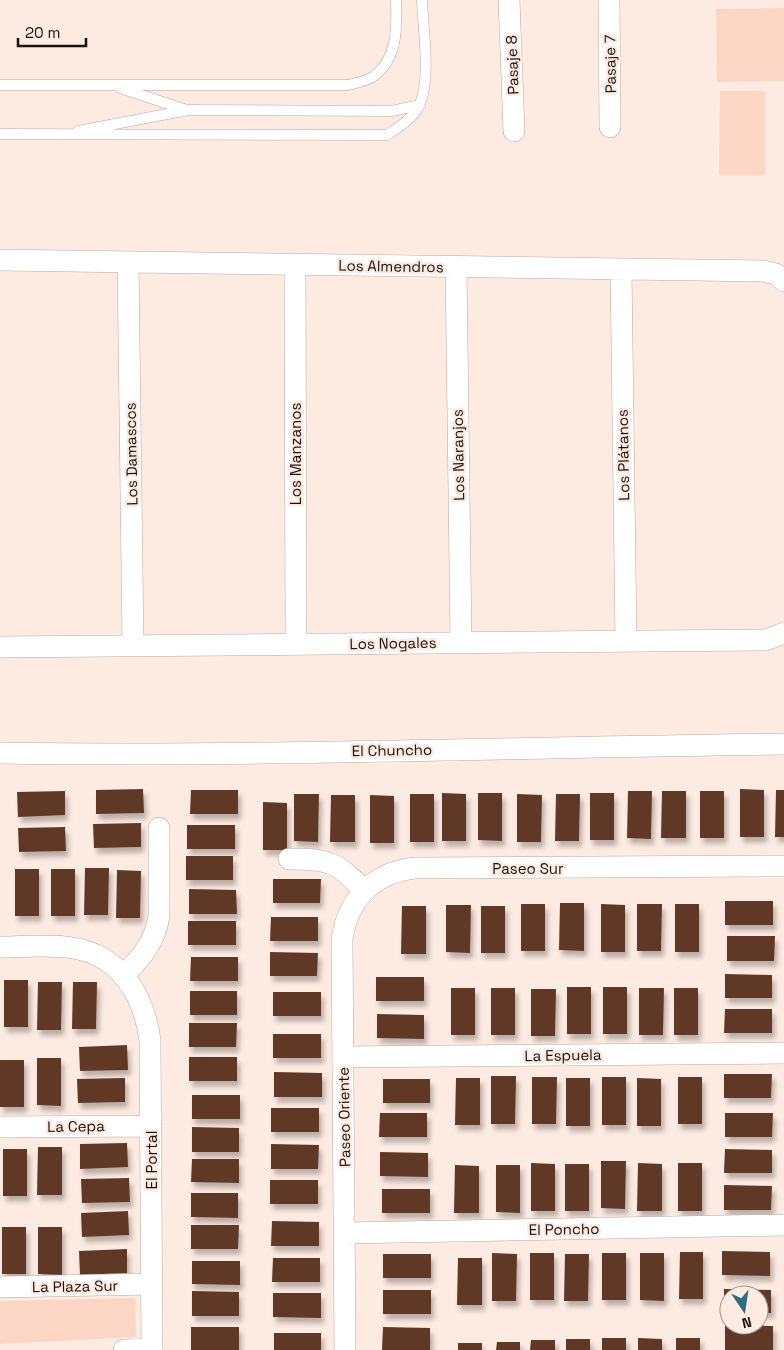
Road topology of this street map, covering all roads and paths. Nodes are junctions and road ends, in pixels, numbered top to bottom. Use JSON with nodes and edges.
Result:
{"nodes":[{"id":1,"x":396,"y":0,"type":"edge"},
{"id":2,"x":422,"y":0,"type":"edge"},
{"id":3,"x":509,"y":0,"type":"edge"},
{"id":4,"x":609,"y":0,"type":"edge"},
{"id":5,"x":0,"y":85,"type":"edge"},
{"id":6,"x":112,"y":85,"type":"junction"},
{"id":7,"x":420,"y":105,"type":"junction"},
{"id":8,"x":188,"y":110,"type":"junction"},
{"id":9,"x":610,"y":127,"type":"dead end"},
{"id":10,"x":514,"y":131,"type":"dead end"},
{"id":11,"x":0,"y":134,"type":"edge"},
{"id":12,"x":52,"y":136,"type":"junction"},
{"id":13,"x":0,"y":260,"type":"edge"},
{"id":14,"x":128,"y":262,"type":"junction"},
{"id":15,"x":295,"y":264,"type":"junction"},
{"id":16,"x":456,"y":267,"type":"junction"},
{"id":17,"x":621,"y":269,"type":"junction"},
{"id":18,"x":782,"y":279,"type":"edge"},
{"id":19,"x":784,"y":634,"type":"edge"},
{"id":20,"x":626,"y":641,"type":"junction"},
{"id":21,"x":461,"y":642,"type":"junction"},
{"id":22,"x":296,"y":644,"type":"junction"},
{"id":23,"x":133,"y":645,"type":"junction"},
{"id":24,"x":0,"y":647,"type":"edge"},
{"id":25,"x":784,"y":744,"type":"edge"},
{"id":26,"x":0,"y":753,"type":"edge"},
{"id":27,"x":159,"y":828,"type":"dead end"},
{"id":28,"x":289,"y":859,"type":"dead end"},
{"id":29,"x":784,"y":866,"type":"edge"},
{"id":30,"x":364,"y":890,"type":"junction"},
{"id":31,"x":0,"y":947,"type":"edge"},
{"id":32,"x":124,"y":975,"type":"junction"},
{"id":33,"x":784,"y":1053,"type":"edge"},
{"id":34,"x":343,"y":1057,"type":"junction"},
{"id":35,"x":152,"y":1126,"type":"junction"},
{"id":36,"x":0,"y":1127,"type":"edge"},
{"id":37,"x":784,"y":1225,"type":"edge"},
{"id":38,"x":345,"y":1232,"type":"junction"},
{"id":39,"x":151,"y":1284,"type":"junction"},
{"id":40,"x":0,"y":1287,"type":"edge"},
{"id":41,"x":152,"y":1349,"type":"edge"},
{"id":42,"x":124,"y":1350,"type":"edge"},
{"id":43,"x":345,"y":1350,"type":"edge"}],
"edges":[{"from":1,"to":6,"type":"lane"},
{"from":2,"to":7,"type":"lane"},
{"from":3,"to":10,"type":"street","name":"Pasaje 8"},
{"from":4,"to":9,"type":"street","name":"Pasaje 7"},
{"from":5,"to":6,"type":"lane"},
{"from":6,"to":8,"type":"lane"},
{"from":7,"to":8,"type":"lane"},
{"from":7,"to":12,"type":"lane"},
{"from":8,"to":12,"type":"lane"},
{"from":11,"to":12,"type":"lane"},
{"from":13,"to":14,"type":"street","name":"Los Almendros"},
{"from":14,"to":15,"type":"street","name":"Los Almendros"},
{"from":14,"to":23,"type":"street","name":"Los Damascos"},
{"from":15,"to":16,"type":"street","name":"Los Almendros"},
{"from":15,"to":22,"type":"street","name":"Los Manzanos"},
{"from":16,"to":17,"type":"street","name":"Los Almendros"},
{"from":16,"to":21,"type":"street","name":"Los Naranjos"},
{"from":17,"to":18,"type":"street","name":"Los Almendros"},
{"from":17,"to":20,"type":"street","name":"Los Plátanos"},
{"from":19,"to":20,"type":"street","name":"Los Nogales"},
{"from":20,"to":21,"type":"street","name":"Los Nogales"},
{"from":21,"to":22,"type":"street","name":"Los Nogales"},
{"from":22,"to":23,"type":"street","name":"Los Nogales"},
{"from":23,"to":24,"type":"street","name":"Los Nogales"},
{"from":25,"to":26,"type":"street","name":"El Chuncho"},
{"from":27,"to":32,"type":"street"},
{"from":28,"to":30,"type":"street"},
{"from":29,"to":30,"type":"street","name":"Paseo Sur"},
{"from":30,"to":34,"type":"street","name":"Paseo Oriente"},
{"from":31,"to":32,"type":"street","name":"El Portal"},
{"from":32,"to":35,"type":"street","name":"El Portal"},
{"from":33,"to":34,"type":"street","name":"La Espuela"},
{"from":34,"to":38,"type":"street","name":"Paseo Oriente"},
{"from":35,"to":36,"type":"street","name":"La Cepa"},
{"from":35,"to":39,"type":"street","name":"El Portal"},
{"from":37,"to":38,"type":"street","name":"El Poncho"},
{"from":38,"to":43,"type":"street","name":"Paseo Oriente"},
{"from":39,"to":40,"type":"street","name":"La Plaza Sur"},
{"from":39,"to":41,"type":"street","name":"El Portal"},
{"from":41,"to":42,"type":"street"}]}
